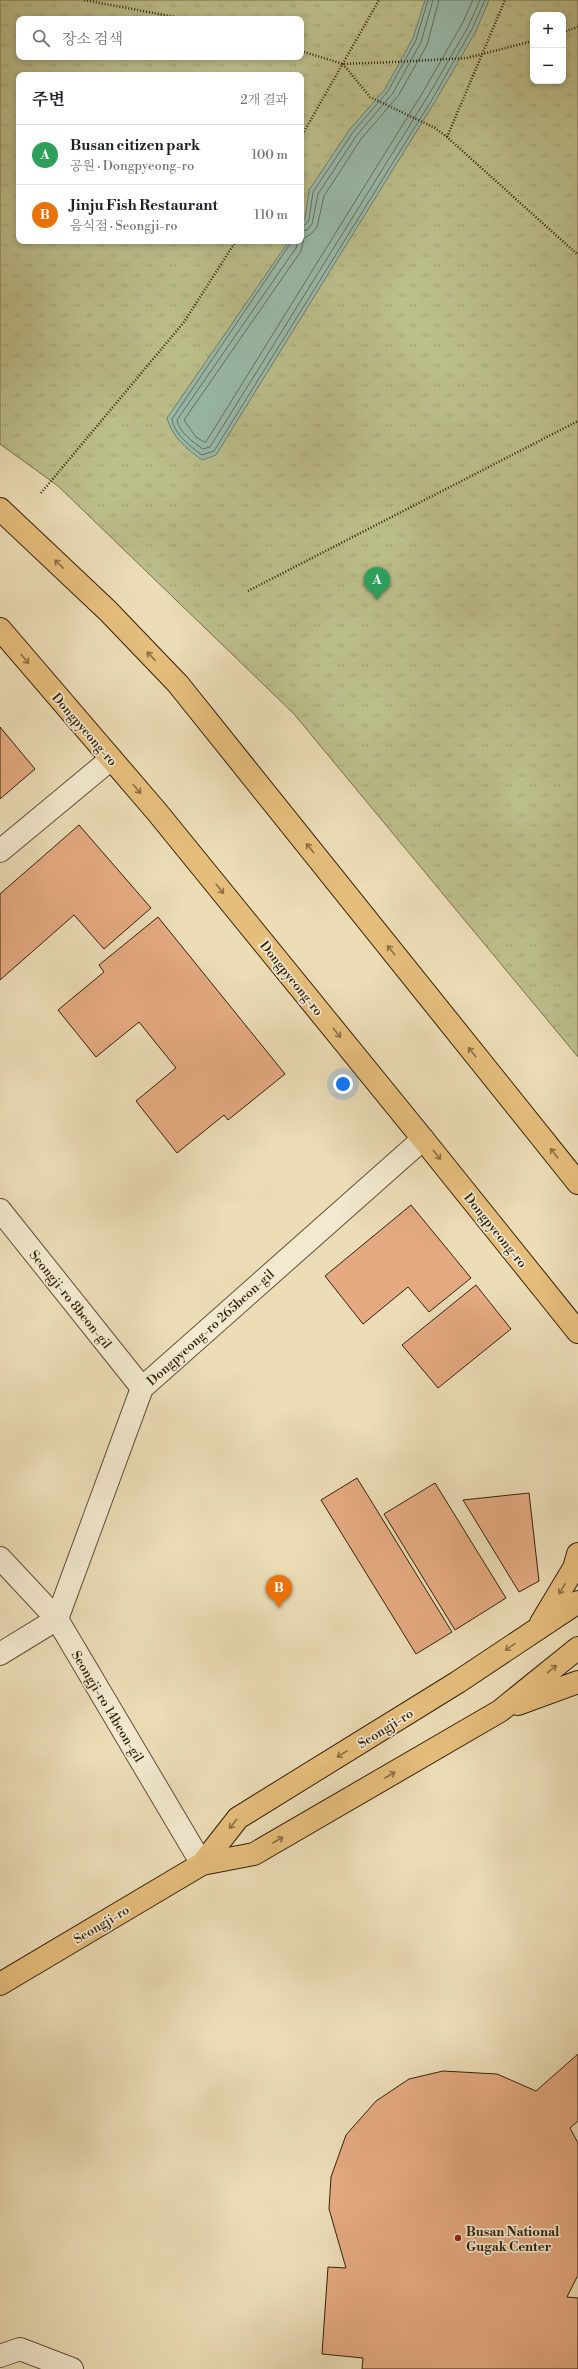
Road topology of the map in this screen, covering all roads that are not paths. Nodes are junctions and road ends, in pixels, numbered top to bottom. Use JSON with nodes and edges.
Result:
{"nodes":[{"id":1,"x":0,"y":509,"type":"edge"},
{"id":2,"x":0,"y":629,"type":"edge"},
{"id":3,"x":111,"y":759,"type":"junction"},
{"id":4,"x":0,"y":851,"type":"edge"},
{"id":5,"x":423,"y":1138,"type":"junction"},
{"id":6,"x":578,"y":1183,"type":"edge"},
{"id":7,"x":0,"y":1210,"type":"edge"},
{"id":8,"x":578,"y":1332,"type":"edge"},
{"id":9,"x":142,"y":1388,"type":"junction"},
{"id":10,"x":578,"y":1554,"type":"edge"},
{"id":11,"x":0,"y":1558,"type":"edge"},
{"id":12,"x":578,"y":1602,"type":"edge"},
{"id":13,"x":57,"y":1619,"type":"junction"},
{"id":14,"x":539,"y":1627,"type":"junction"},
{"id":15,"x":578,"y":1648,"type":"edge"},
{"id":16,"x":0,"y":1654,"type":"edge"},
{"id":17,"x":578,"y":1682,"type":"edge"},
{"id":18,"x":500,"y":1711,"type":"junction"},
{"id":19,"x":202,"y":1864,"type":"junction"},
{"id":20,"x":0,"y":1984,"type":"edge"},
{"id":21,"x":10,"y":2352,"type":"edge"},
{"id":22,"x":72,"y":2369,"type":"edge"}],
"edges":[{"from":6,"to":1,"type":"main road","one_way":true},
{"from":2,"to":3,"type":"main road","name":"Dongpyeong-ro","one_way":true},
{"from":3,"to":4,"type":"street"},
{"from":3,"to":5,"type":"main road","name":"Dongpyeong-ro","one_way":true},
{"from":5,"to":8,"type":"main road","name":"Dongpyeong-ro","one_way":true},
{"from":5,"to":9,"type":"street","name":"Dongpyeong-ro 265beon-gil"},
{"from":7,"to":9,"type":"street","name":"Seongji-ro 8beon-gil"},
{"from":9,"to":13,"type":"street","name":"Dongpyeong-ro 265beon-gil"},
{"from":10,"to":14,"type":"main road","one_way":true},
{"from":11,"to":13,"type":"street","name":"Seongji-ro 14beon-gil"},
{"from":12,"to":14,"type":"main road","name":"Seongji-ro"},
{"from":13,"to":16,"type":"street"},
{"from":13,"to":19,"type":"street","name":"Seongji-ro 14beon-gil"},
{"from":14,"to":19,"type":"main road","name":"Seongji-ro","one_way":true},
{"from":18,"to":15,"type":"main road","name":"Seongji-ro","one_way":true},
{"from":17,"to":18,"type":"main road","name":"Seongji-ro"},
{"from":19,"to":18,"type":"main road","name":"Seongji-ro","one_way":true},
{"from":19,"to":20,"type":"main road","name":"Seongji-ro"},
{"from":21,"to":22,"type":"street"}]}
